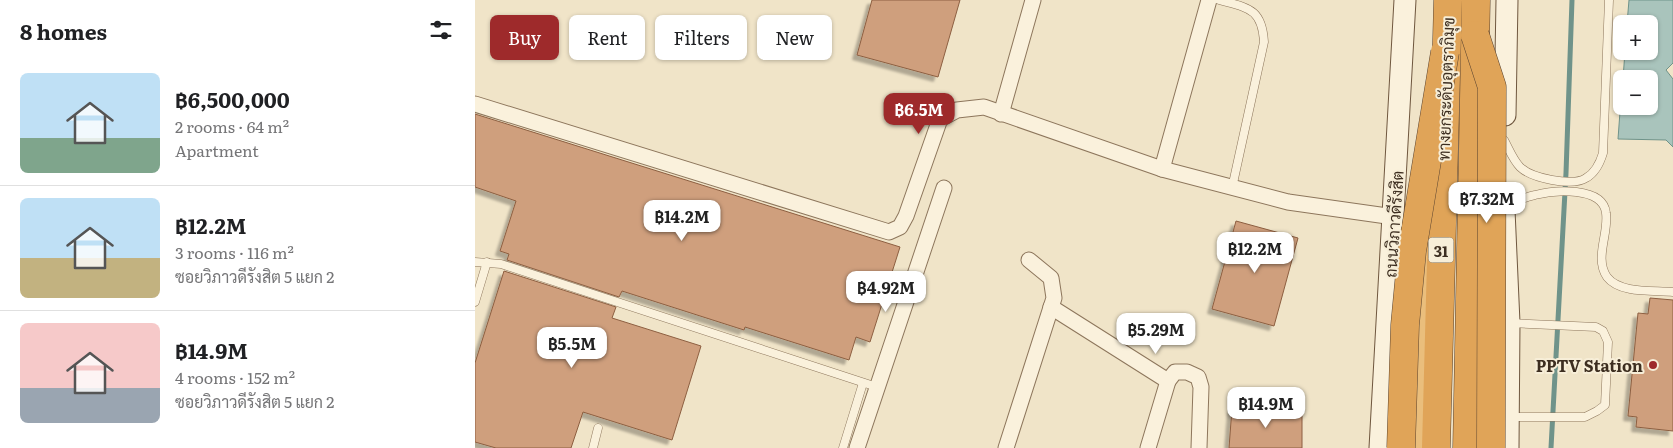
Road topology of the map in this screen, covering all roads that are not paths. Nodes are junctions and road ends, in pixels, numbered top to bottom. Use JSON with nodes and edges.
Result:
{"nodes":[{"id":1,"x":1033,"y":0,"type":"edge"},
{"id":2,"x":1209,"y":0,"type":"edge"},
{"id":3,"x":1219,"y":0,"type":"edge"},
{"id":4,"x":1405,"y":0,"type":"edge"},
{"id":5,"x":1437,"y":0,"type":"edge"},
{"id":6,"x":1448,"y":0,"type":"edge"},
{"id":7,"x":1477,"y":0,"type":"edge"},
{"id":8,"x":1507,"y":0,"type":"edge"},
{"id":9,"x":1609,"y":0,"type":"edge"},
{"id":10,"x":1475,"y":35,"type":"junction"},
{"id":11,"x":1445,"y":52,"type":"junction"},
{"id":12,"x":475,"y":104,"type":"edge"},
{"id":13,"x":1001,"y":114,"type":"junction"},
{"id":14,"x":1504,"y":140,"type":"junction"},
{"id":15,"x":1162,"y":170,"type":"junction"},
{"id":16,"x":944,"y":188,"type":"dead end"},
{"id":17,"x":1232,"y":188,"type":"junction"},
{"id":18,"x":1504,"y":210,"type":"junction"},
{"id":19,"x":1394,"y":217,"type":"junction"},
{"id":20,"x":1029,"y":260,"type":"dead end"},
{"id":21,"x":475,"y":262,"type":"edge"},
{"id":22,"x":487,"y":262,"type":"junction"},
{"id":23,"x":1673,"y":292,"type":"edge"},
{"id":24,"x":475,"y":302,"type":"edge"},
{"id":25,"x":1051,"y":307,"type":"junction"},
{"id":26,"x":1509,"y":323,"type":"junction"},
{"id":27,"x":1168,"y":381,"type":"junction"},
{"id":28,"x":870,"y":385,"type":"junction"},
{"id":29,"x":1508,"y":417,"type":"junction"},
{"id":30,"x":598,"y":428,"type":"dead end"},
{"id":31,"x":593,"y":448,"type":"edge"},
{"id":32,"x":843,"y":448,"type":"edge"},
{"id":33,"x":857,"y":448,"type":"edge"},
{"id":34,"x":1006,"y":448,"type":"edge"},
{"id":35,"x":1148,"y":448,"type":"edge"},
{"id":36,"x":1199,"y":448,"type":"edge"},
{"id":37,"x":1380,"y":448,"type":"edge"},
{"id":38,"x":1401,"y":448,"type":"edge"},
{"id":39,"x":1420,"y":448,"type":"edge"},
{"id":40,"x":1437,"y":448,"type":"edge"},
{"id":41,"x":1467,"y":448,"type":"edge"},
{"id":42,"x":1473,"y":448,"type":"edge"},
{"id":43,"x":1491,"y":448,"type":"edge"},
{"id":44,"x":1508,"y":448,"type":"edge"}],
"edges":[{"from":1,"to":13,"type":"street"},
{"from":2,"to":15,"type":"street"},
{"from":3,"to":17,"type":"lane"},
{"from":4,"to":19,"type":"main road","name":"ถนนวิภาวดีรังสิต"},
{"from":5,"to":39,"type":"highway","name":"ถนนวิภาวดีรังสิต","number":"31"},
{"from":6,"to":11,"type":"highway","name":"ทางยกระดับอุตราภิมุข","number":"31"},
{"from":7,"to":10,"type":"highway","name":"ทางยกระดับอุตราภิมุข","number":"31"},
{"from":7,"to":42,"type":"highway","number":"31"},
{"from":8,"to":14,"type":"main road"},
{"from":9,"to":14,"type":"lane"},
{"from":10,"to":41,"type":"highway","name":"ทางยกระดับอุตราภิมุข","number":"31"},
{"from":10,"to":43,"type":"highway","bridge":true},
{"from":11,"to":38,"type":"highway","bridge":true},
{"from":11,"to":40,"type":"highway","name":"ทางยกระดับอุตราภิมุข","number":"31","bridge":true},
{"from":12,"to":13,"type":"street"},
{"from":13,"to":15,"type":"street"},
{"from":14,"to":18,"type":"main road"},
{"from":15,"to":17,"type":"street"},
{"from":16,"to":28,"type":"street"},
{"from":17,"to":19,"type":"street"},
{"from":18,"to":23,"type":"lane"},
{"from":18,"to":26,"type":"main road"},
{"from":19,"to":37,"type":"main road","name":"ถนนวิภาวดีรังสิต"},
{"from":20,"to":25,"type":"street"},
{"from":21,"to":22,"type":"lane"},
{"from":22,"to":24,"type":"lane"},
{"from":22,"to":28,"type":"lane"},
{"from":25,"to":27,"type":"street"},
{"from":25,"to":34,"type":"street"},
{"from":26,"to":29,"type":"main road"},
{"from":26,"to":29,"type":"lane"},
{"from":27,"to":35,"type":"street"},
{"from":27,"to":36,"type":"street"},
{"from":28,"to":32,"type":"lane"},
{"from":28,"to":33,"type":"street"},
{"from":29,"to":44,"type":"main road"},
{"from":30,"to":31,"type":"lane"}]}
